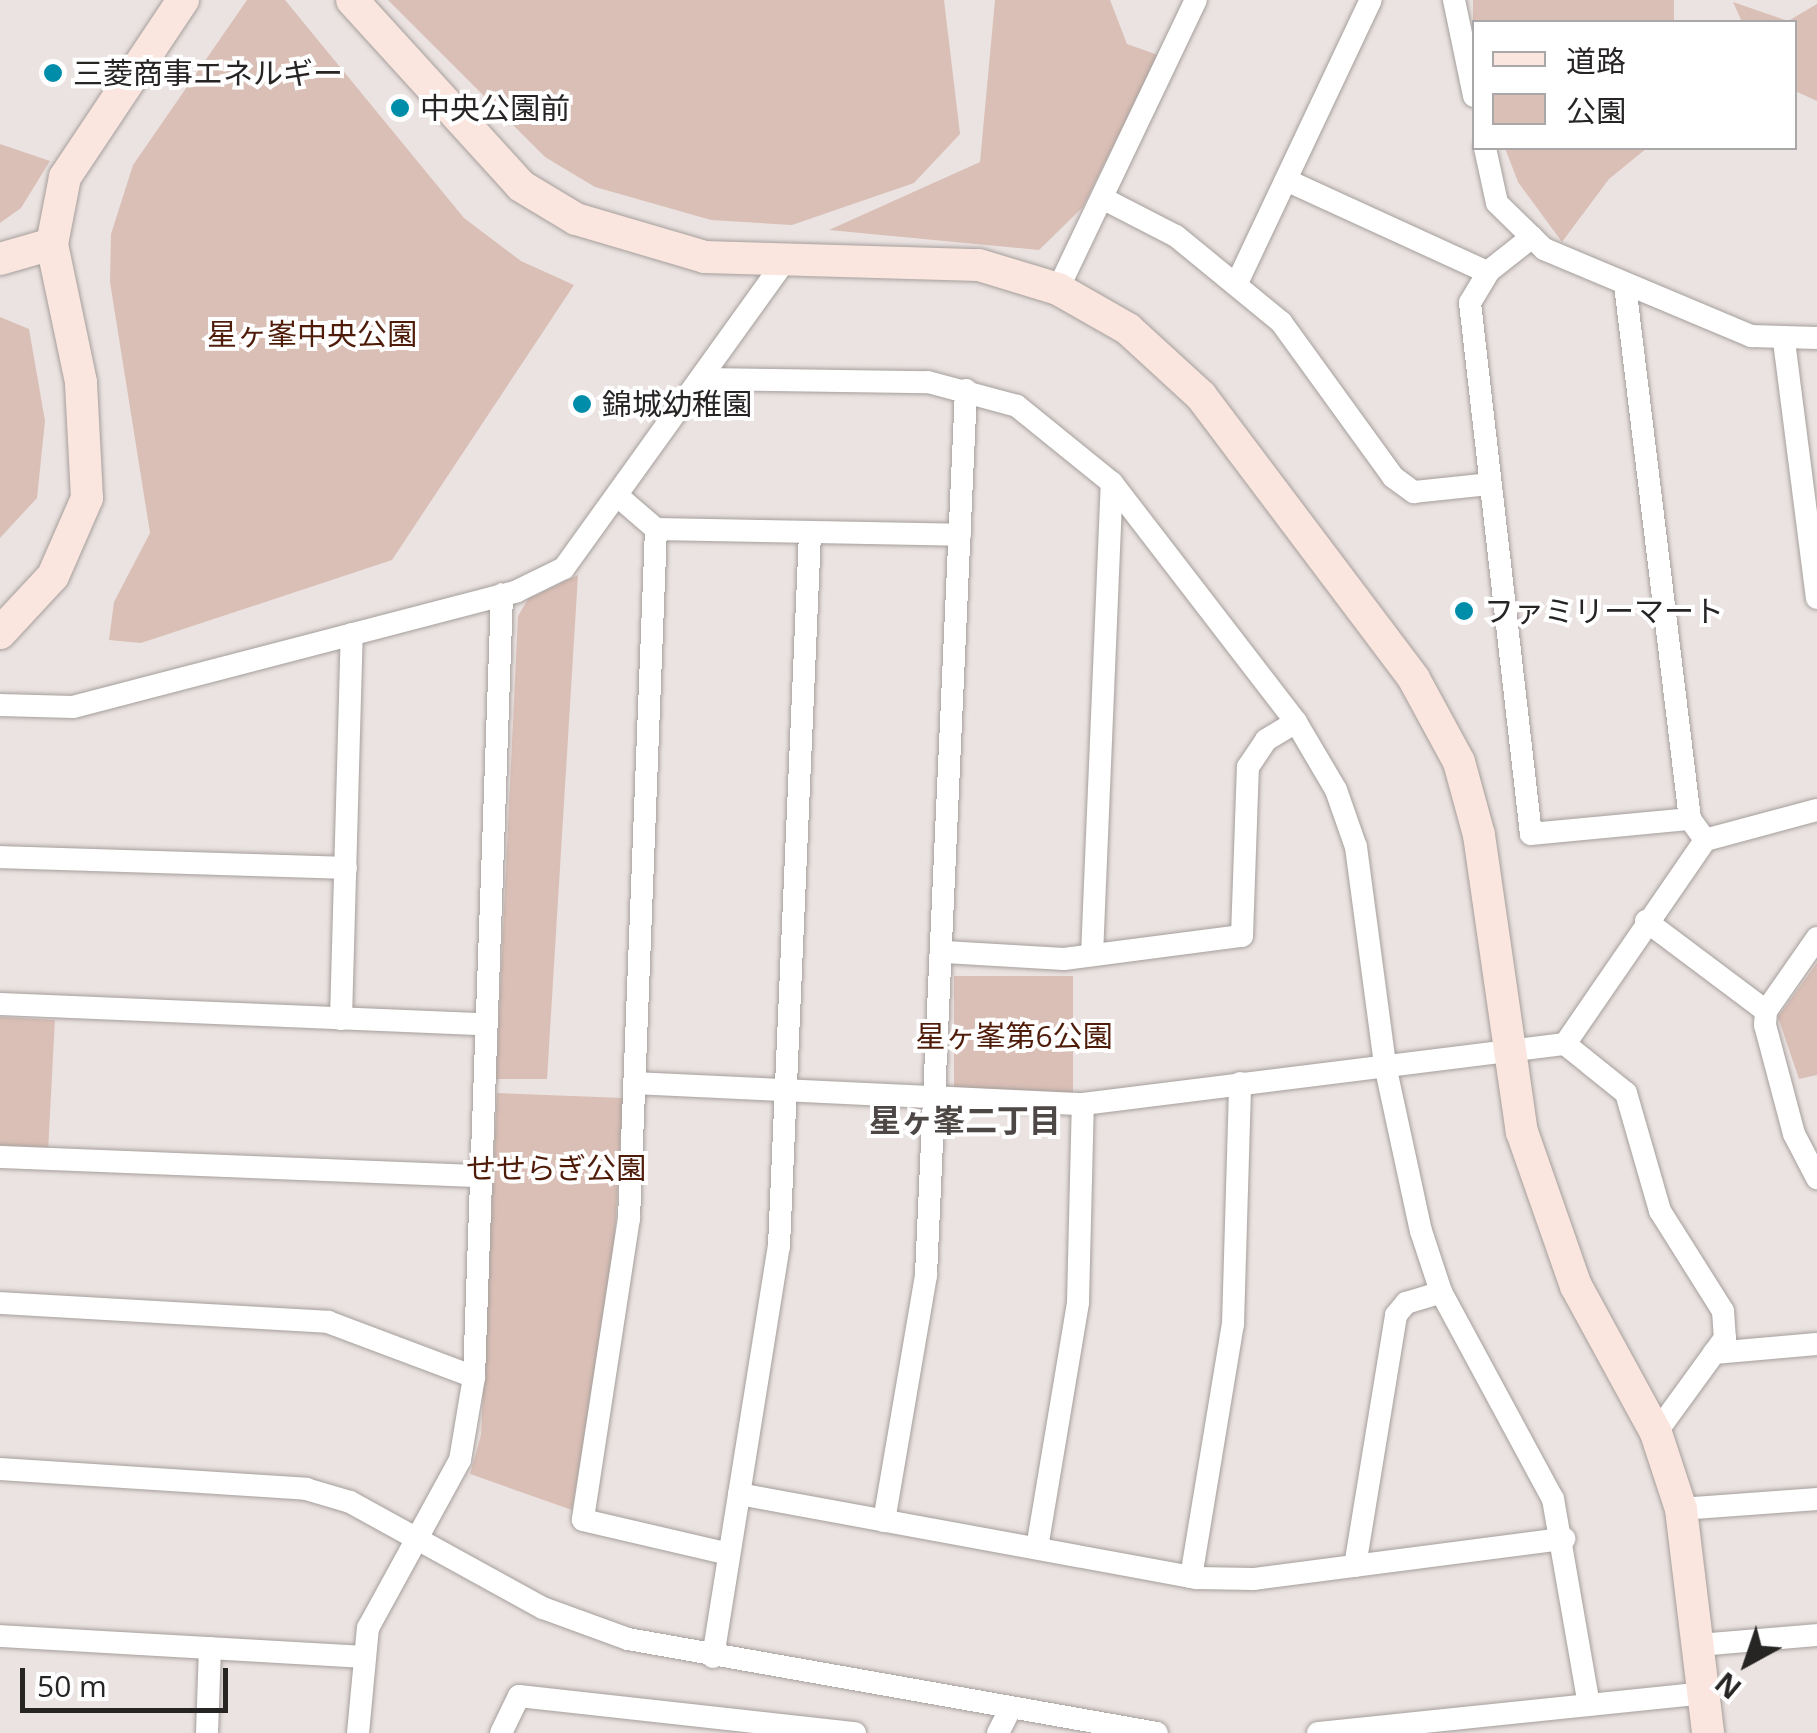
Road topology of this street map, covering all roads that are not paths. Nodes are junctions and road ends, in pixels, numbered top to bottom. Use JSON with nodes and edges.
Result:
{"nodes":[{"id":1,"x":183,"y":0,"type":"edge"},
{"id":2,"x":352,"y":0,"type":"edge"},
{"id":3,"x":1196,"y":0,"type":"edge"},
{"id":4,"x":1371,"y":0,"type":"edge"},
{"id":5,"x":1454,"y":0,"type":"edge"},
{"id":6,"x":1472,"y":86,"type":"edge"},
{"id":7,"x":1486,"y":150,"type":"edge"},
{"id":8,"x":1286,"y":180,"type":"junction"},
{"id":9,"x":1102,"y":198,"type":"junction"},
{"id":10,"x":1532,"y":237,"type":"junction"},
{"id":11,"x":52,"y":244,"type":"junction"},
{"id":12,"x":0,"y":259,"type":"edge"},
{"id":13,"x":786,"y":259,"type":"junction"},
{"id":14,"x":1488,"y":272,"type":"junction"},
{"id":15,"x":1237,"y":283,"type":"junction"},
{"id":16,"x":1625,"y":285,"type":"junction"},
{"id":17,"x":1058,"y":289,"type":"junction"},
{"id":18,"x":1817,"y":338,"type":"edge"},
{"id":19,"x":1784,"y":341,"type":"junction"},
{"id":20,"x":703,"y":379,"type":"junction"},
{"id":21,"x":966,"y":390,"type":"junction"},
{"id":22,"x":1112,"y":483,"type":"junction"},
{"id":23,"x":1490,"y":484,"type":"junction"},
{"id":24,"x":620,"y":498,"type":"junction"},
{"id":25,"x":656,"y":529,"type":"junction"},
{"id":26,"x":810,"y":532,"type":"junction"},
{"id":27,"x":960,"y":535,"type":"junction"},
{"id":28,"x":502,"y":595,"type":"junction"},
{"id":29,"x":1817,"y":598,"type":"edge"},
{"id":30,"x":0,"y":633,"type":"edge"},
{"id":31,"x":352,"y":634,"type":"junction"},
{"id":32,"x":0,"y":705,"type":"edge"},
{"id":33,"x":1296,"y":722,"type":"junction"},
{"id":34,"x":1817,"y":810,"type":"edge"},
{"id":35,"x":1690,"y":819,"type":"junction"},
{"id":36,"x":1704,"y":840,"type":"junction"},
{"id":37,"x":0,"y":856,"type":"edge"},
{"id":38,"x":346,"y":868,"type":"junction"},
{"id":39,"x":1646,"y":921,"type":"junction"},
{"id":40,"x":1817,"y":938,"type":"edge"},
{"id":41,"x":945,"y":952,"type":"junction"},
{"id":42,"x":1092,"y":956,"type":"junction"},
{"id":43,"x":0,"y":1004,"type":"edge"},
{"id":44,"x":1766,"y":1011,"type":"junction"},
{"id":45,"x":341,"y":1018,"type":"junction"},
{"id":46,"x":484,"y":1024,"type":"junction"},
{"id":47,"x":1565,"y":1044,"type":"junction"},
{"id":48,"x":1508,"y":1048,"type":"junction"},
{"id":49,"x":1384,"y":1064,"type":"junction"},
{"id":50,"x":634,"y":1083,"type":"junction"},
{"id":51,"x":1240,"y":1083,"type":"junction"},
{"id":52,"x":786,"y":1090,"type":"junction"},
{"id":53,"x":933,"y":1102,"type":"junction"},
{"id":54,"x":1083,"y":1104,"type":"junction"},
{"id":55,"x":0,"y":1157,"type":"edge"},
{"id":56,"x":478,"y":1176,"type":"junction"},
{"id":57,"x":1817,"y":1178,"type":"edge"},
{"id":58,"x":1441,"y":1292,"type":"junction"},
{"id":59,"x":0,"y":1303,"type":"edge"},
{"id":60,"x":1817,"y":1344,"type":"edge"},
{"id":61,"x":1714,"y":1353,"type":"junction"},
{"id":62,"x":474,"y":1377,"type":"junction"},
{"id":63,"x":1656,"y":1434,"type":"junction"},
{"id":64,"x":0,"y":1469,"type":"edge"},
{"id":65,"x":739,"y":1494,"type":"junction"},
{"id":66,"x":1817,"y":1499,"type":"edge"},
{"id":67,"x":1681,"y":1508,"type":"junction"},
{"id":68,"x":884,"y":1521,"type":"junction"},
{"id":69,"x":419,"y":1537,"type":"junction"},
{"id":70,"x":1564,"y":1539,"type":"junction"},
{"id":71,"x":1037,"y":1548,"type":"junction"},
{"id":72,"x":730,"y":1554,"type":"junction"},
{"id":73,"x":1355,"y":1566,"type":"junction"},
{"id":74,"x":1191,"y":1577,"type":"junction"},
{"id":75,"x":1817,"y":1634,"type":"edge"},
{"id":76,"x":0,"y":1636,"type":"edge"},
{"id":77,"x":1698,"y":1646,"type":"junction"},
{"id":78,"x":210,"y":1648,"type":"junction"},
{"id":79,"x":362,"y":1656,"type":"junction"},
{"id":80,"x":713,"y":1656,"type":"junction"},
{"id":81,"x":1704,"y":1693,"type":"junction"},
{"id":82,"x":1590,"y":1705,"type":"junction"},
{"id":83,"x":1011,"y":1708,"type":"junction"},
{"id":84,"x":207,"y":1733,"type":"edge"},
{"id":85,"x":358,"y":1733,"type":"edge"},
{"id":86,"x":500,"y":1733,"type":"edge"},
{"id":87,"x":855,"y":1733,"type":"edge"},
{"id":88,"x":998,"y":1733,"type":"edge"},
{"id":89,"x":1157,"y":1733,"type":"edge"},
{"id":90,"x":1318,"y":1733,"type":"edge"},
{"id":91,"x":1708,"y":1733,"type":"edge"}],
"edges":[{"from":1,"to":11,"type":"street"},
{"from":2,"to":13,"type":"street"},
{"from":3,"to":9,"type":"street"},
{"from":4,"to":8,"type":"street"},
{"from":5,"to":6,"type":"street"},
{"from":7,"to":10,"type":"street"},
{"from":8,"to":14,"type":"street"},
{"from":8,"to":15,"type":"street"},
{"from":9,"to":15,"type":"street"},
{"from":9,"to":17,"type":"street"},
{"from":10,"to":14,"type":"street"},
{"from":10,"to":16,"type":"street"},
{"from":11,"to":12,"type":"street"},
{"from":11,"to":30,"type":"street"},
{"from":13,"to":17,"type":"street"},
{"from":13,"to":20,"type":"street"},
{"from":14,"to":23,"type":"street"},
{"from":15,"to":23,"type":"street"},
{"from":16,"to":19,"type":"street"},
{"from":16,"to":35,"type":"street"},
{"from":17,"to":48,"type":"street"},
{"from":18,"to":19,"type":"street"},
{"from":19,"to":29,"type":"street"},
{"from":20,"to":21,"type":"street"},
{"from":20,"to":24,"type":"street"},
{"from":21,"to":22,"type":"street"},
{"from":21,"to":27,"type":"street"},
{"from":22,"to":33,"type":"street"},
{"from":22,"to":42,"type":"street"},
{"from":23,"to":35,"type":"street"},
{"from":24,"to":25,"type":"street"},
{"from":24,"to":28,"type":"street"},
{"from":25,"to":26,"type":"street"},
{"from":25,"to":50,"type":"street"},
{"from":26,"to":27,"type":"street"},
{"from":26,"to":52,"type":"street"},
{"from":27,"to":41,"type":"street"},
{"from":28,"to":31,"type":"street"},
{"from":28,"to":46,"type":"street"},
{"from":31,"to":32,"type":"street"},
{"from":31,"to":38,"type":"street"},
{"from":33,"to":42,"type":"street"},
{"from":33,"to":49,"type":"street"},
{"from":34,"to":36,"type":"street"},
{"from":35,"to":36,"type":"street"},
{"from":36,"to":39,"type":"street"},
{"from":37,"to":38,"type":"street"},
{"from":38,"to":45,"type":"street"},
{"from":39,"to":44,"type":"street"},
{"from":39,"to":47,"type":"street"},
{"from":40,"to":44,"type":"street"},
{"from":41,"to":42,"type":"street"},
{"from":41,"to":53,"type":"street"},
{"from":43,"to":45,"type":"street"},
{"from":44,"to":57,"type":"street"},
{"from":45,"to":46,"type":"street"},
{"from":46,"to":56,"type":"street"},
{"from":47,"to":48,"type":"street"},
{"from":47,"to":61,"type":"street"},
{"from":48,"to":49,"type":"street"},
{"from":48,"to":63,"type":"street"},
{"from":49,"to":51,"type":"street"},
{"from":49,"to":58,"type":"street"},
{"from":50,"to":52,"type":"street"},
{"from":50,"to":72,"type":"street"},
{"from":51,"to":54,"type":"street"},
{"from":51,"to":74,"type":"street"},
{"from":52,"to":53,"type":"street"},
{"from":52,"to":65,"type":"street"},
{"from":53,"to":54,"type":"street"},
{"from":53,"to":68,"type":"street"},
{"from":54,"to":71,"type":"street"},
{"from":55,"to":56,"type":"street"},
{"from":56,"to":62,"type":"street"},
{"from":58,"to":70,"type":"street"},
{"from":58,"to":73,"type":"street"},
{"from":59,"to":62,"type":"street"},
{"from":60,"to":61,"type":"street"},
{"from":61,"to":63,"type":"street"},
{"from":62,"to":69,"type":"street"},
{"from":63,"to":67,"type":"street"},
{"from":64,"to":69,"type":"street"},
{"from":65,"to":68,"type":"street"},
{"from":65,"to":72,"type":"street"},
{"from":66,"to":67,"type":"street"},
{"from":67,"to":77,"type":"street"},
{"from":68,"to":71,"type":"street"},
{"from":69,"to":79,"type":"street"},
{"from":69,"to":80,"type":"street"},
{"from":70,"to":73,"type":"street"},
{"from":70,"to":82,"type":"street"},
{"from":71,"to":74,"type":"street"},
{"from":72,"to":80,"type":"street"},
{"from":73,"to":74,"type":"street"},
{"from":75,"to":77,"type":"street"},
{"from":76,"to":78,"type":"street"},
{"from":77,"to":81,"type":"street"},
{"from":78,"to":79,"type":"street"},
{"from":78,"to":84,"type":"street"},
{"from":79,"to":85,"type":"street"},
{"from":80,"to":83,"type":"street"},
{"from":81,"to":82,"type":"street"},
{"from":81,"to":91,"type":"street"},
{"from":82,"to":90,"type":"street"},
{"from":83,"to":88,"type":"street"},
{"from":83,"to":89,"type":"street"},
{"from":86,"to":87,"type":"street"}]}
